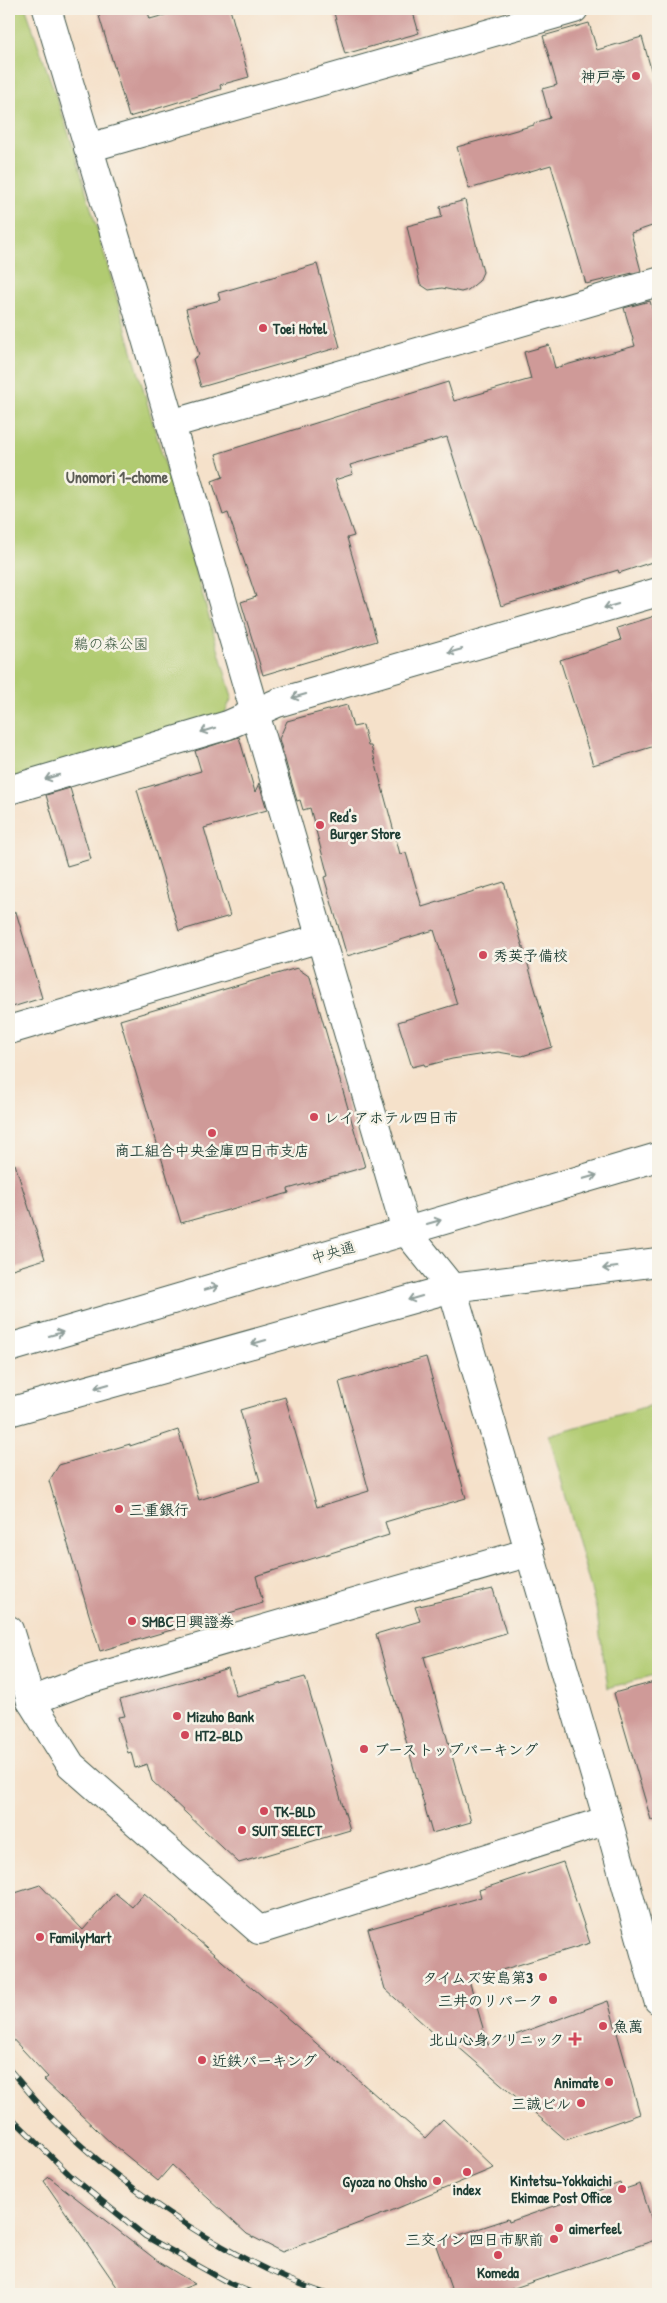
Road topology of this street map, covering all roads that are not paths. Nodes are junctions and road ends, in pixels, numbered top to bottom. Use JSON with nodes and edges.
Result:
{"nodes":[{"id":1,"x":47,"y":9,"type":"edge"},
{"id":2,"x":574,"y":9,"type":"edge"},
{"id":3,"x":88,"y":148,"type":"junction"},
{"id":4,"x":658,"y":282,"type":"edge"},
{"id":5,"x":171,"y":424,"type":"junction"},
{"id":6,"x":658,"y":592,"type":"edge"},
{"id":7,"x":253,"y":712,"type":"junction"},
{"id":8,"x":9,"y":790,"type":"edge"},
{"id":9,"x":320,"y":938,"type":"junction"},
{"id":10,"x":9,"y":1030,"type":"edge"},
{"id":11,"x":658,"y":1157,"type":"edge"},
{"id":12,"x":406,"y":1231,"type":"junction"},
{"id":13,"x":658,"y":1262,"type":"edge"},
{"id":14,"x":452,"y":1288,"type":"junction"},
{"id":15,"x":9,"y":1348,"type":"edge"},
{"id":16,"x":9,"y":1412,"type":"edge"},
{"id":17,"x":530,"y":1552,"type":"junction"},
{"id":18,"x":9,"y":1630,"type":"edge"},
{"id":19,"x":31,"y":1701,"type":"junction"},
{"id":20,"x":608,"y":1820,"type":"junction"},
{"id":21,"x":658,"y":2000,"type":"edge"}],
"edges":[{"from":1,"to":3,"type":"street"},
{"from":2,"to":3,"type":"street"},
{"from":3,"to":5,"type":"street"},
{"from":4,"to":5,"type":"street"},
{"from":5,"to":7,"type":"street"},
{"from":6,"to":7,"type":"street","one_way":true},
{"from":7,"to":8,"type":"street","one_way":true},
{"from":7,"to":9,"type":"street"},
{"from":9,"to":10,"type":"street"},
{"from":9,"to":12,"type":"street"},
{"from":12,"to":11,"type":"street","name":"中央通","one_way":true},
{"from":12,"to":14,"type":"street"},
{"from":15,"to":12,"type":"street","name":"中央通","one_way":true},
{"from":13,"to":14,"type":"street","one_way":true},
{"from":14,"to":16,"type":"street","one_way":true},
{"from":14,"to":17,"type":"street"},
{"from":17,"to":19,"type":"street"},
{"from":17,"to":20,"type":"street"},
{"from":18,"to":19,"type":"street"},
{"from":19,"to":20,"type":"street"},
{"from":20,"to":21,"type":"street"}]}
